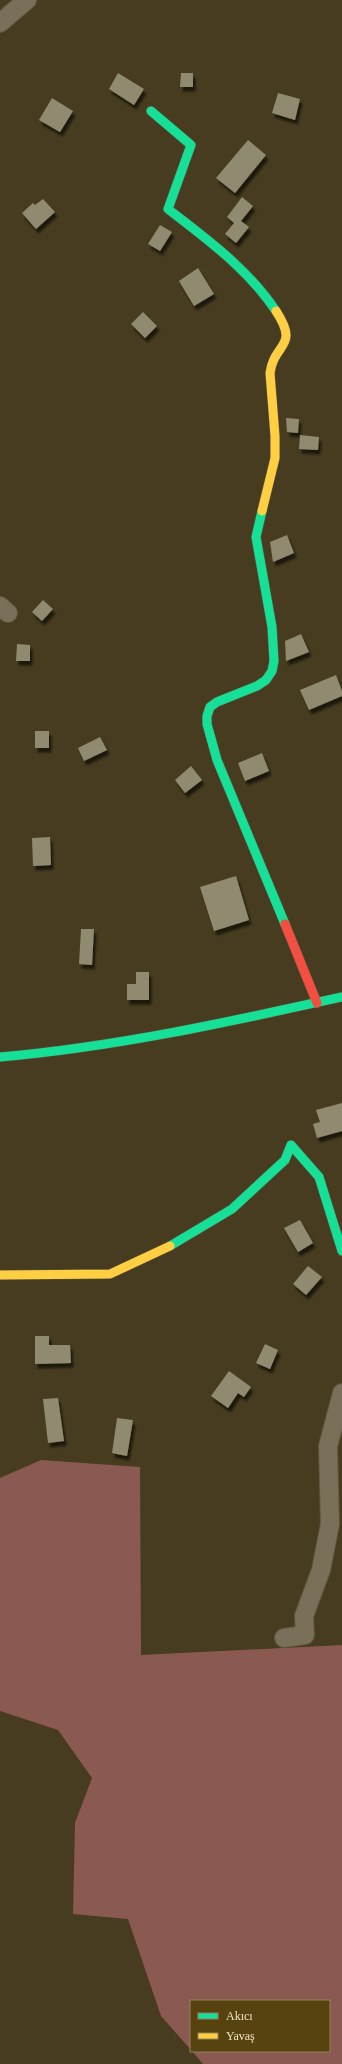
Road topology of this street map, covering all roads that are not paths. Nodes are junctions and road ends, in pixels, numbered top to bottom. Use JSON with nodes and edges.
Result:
{"nodes":[{"id":1,"x":27,"y":0,"type":"edge"},
{"id":2,"x":0,"y":23,"type":"edge"},
{"id":3,"x":151,"y":111,"type":"dead end"},
{"id":4,"x":342,"y":997,"type":"edge"},
{"id":5,"x":317,"y":1003,"type":"junction"},
{"id":6,"x":0,"y":1057,"type":"edge"},
{"id":7,"x":342,"y":1251,"type":"edge"},
{"id":8,"x":0,"y":1275,"type":"edge"},
{"id":9,"x":342,"y":1393,"type":"edge"},
{"id":10,"x":284,"y":1638,"type":"dead end"}],
"edges":[{"from":1,"to":2,"type":"street"},
{"from":3,"to":5,"type":"street"},
{"from":4,"to":5,"type":"street"},
{"from":5,"to":6,"type":"street"},
{"from":7,"to":8,"type":"street"},
{"from":9,"to":10,"type":"street"}]}
